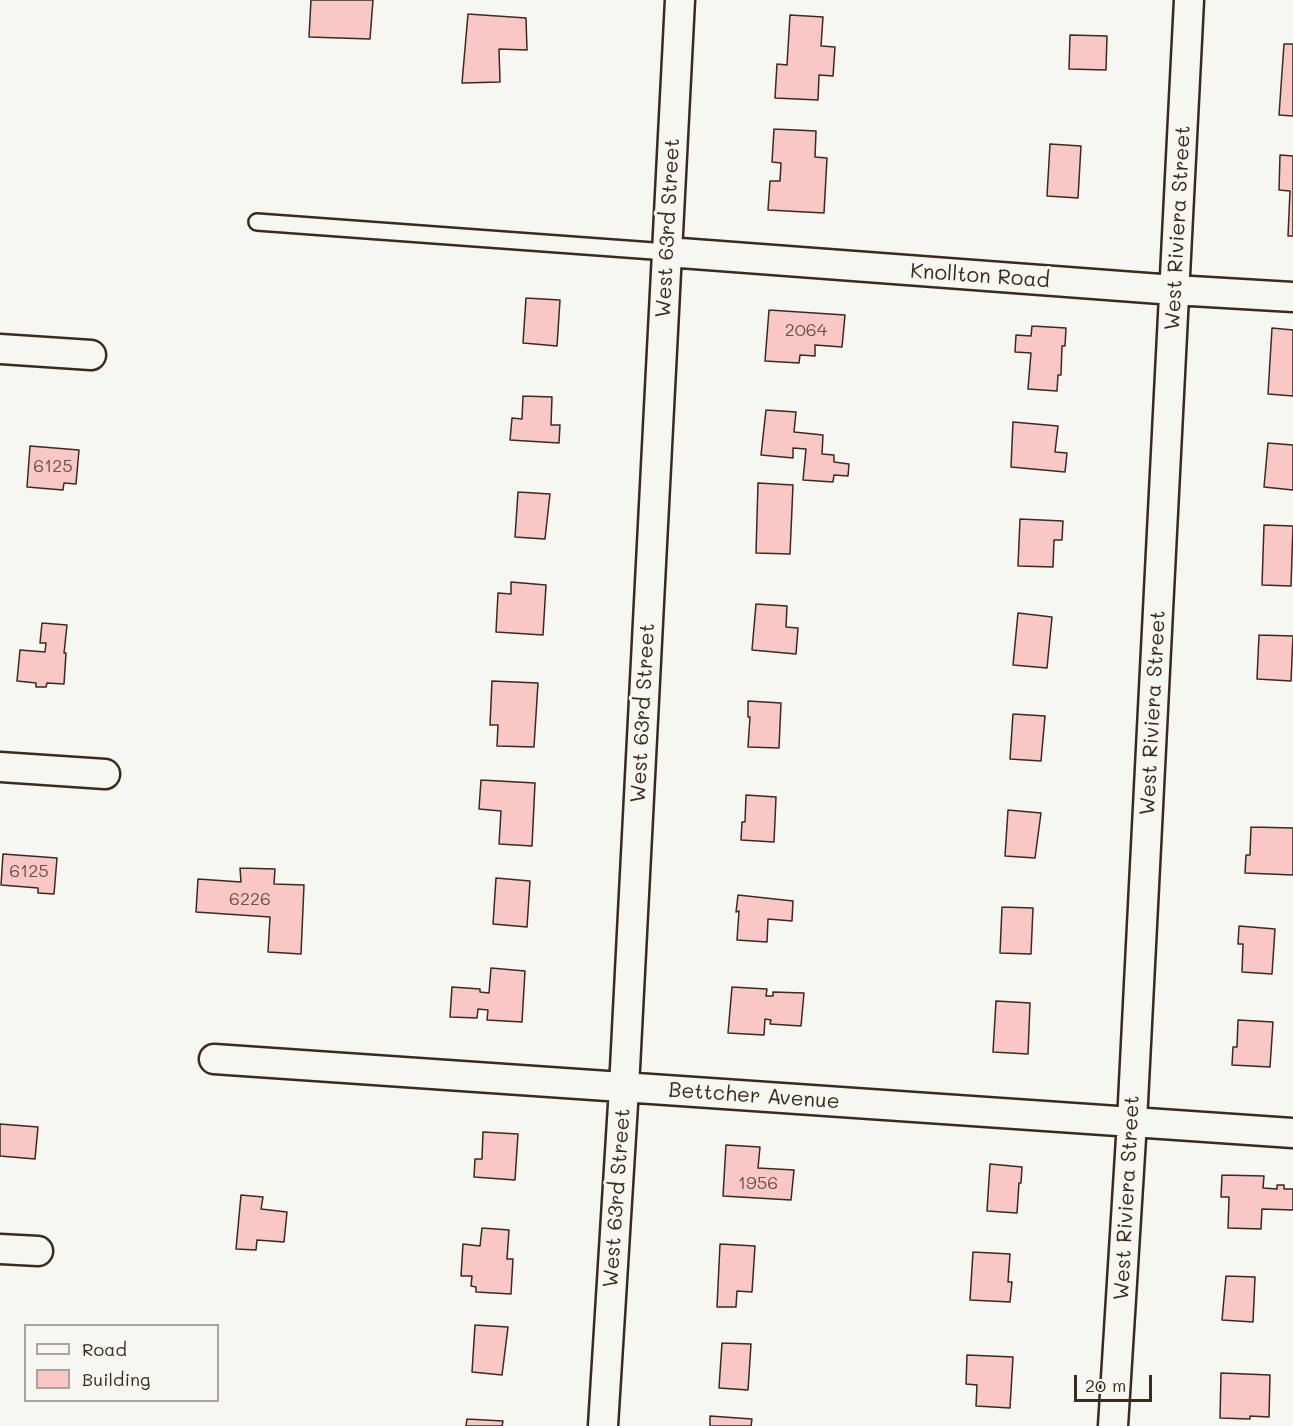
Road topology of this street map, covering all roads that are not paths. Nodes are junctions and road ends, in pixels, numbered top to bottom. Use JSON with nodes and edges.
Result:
{"nodes":[{"id":1,"x":680,"y":0,"type":"edge"},
{"id":2,"x":1189,"y":0,"type":"edge"},
{"id":3,"x":257,"y":222,"type":"dead end"},
{"id":4,"x":667,"y":252,"type":"junction"},
{"id":5,"x":1174,"y":290,"type":"junction"},
{"id":6,"x":1293,"y":297,"type":"edge"},
{"id":7,"x":0,"y":349,"type":"edge"},
{"id":8,"x":92,"y":355,"type":"dead end"},
{"id":9,"x":0,"y":767,"type":"edge"},
{"id":10,"x":105,"y":774,"type":"dead end"},
{"id":11,"x":214,"y":1059,"type":"dead end"},
{"id":12,"x":624,"y":1088,"type":"junction"},
{"id":13,"x":1132,"y":1122,"type":"junction"},
{"id":14,"x":1293,"y":1133,"type":"edge"},
{"id":15,"x":0,"y":1249,"type":"edge"},
{"id":16,"x":38,"y":1251,"type":"dead end"},
{"id":17,"x":603,"y":1426,"type":"edge"},
{"id":18,"x":1113,"y":1426,"type":"edge"}],
"edges":[{"from":1,"to":4,"type":"street","name":"West 63rd Street"},
{"from":2,"to":5,"type":"street","name":"West Riviera Street"},
{"from":3,"to":4,"type":"lane"},
{"from":4,"to":5,"type":"street","name":"Knollton Road"},
{"from":4,"to":12,"type":"street","name":"West 63rd Street"},
{"from":5,"to":6,"type":"street","name":"Knollton Road"},
{"from":5,"to":13,"type":"street","name":"West Riviera Street"},
{"from":7,"to":8,"type":"street"},
{"from":9,"to":10,"type":"street"},
{"from":11,"to":12,"type":"street","name":"Bettcher Avenue"},
{"from":12,"to":13,"type":"street","name":"Bettcher Avenue"},
{"from":12,"to":17,"type":"street","name":"West 63rd Street"},
{"from":13,"to":14,"type":"street","name":"Bettcher Avenue"},
{"from":13,"to":18,"type":"street","name":"West Riviera Street"},
{"from":15,"to":16,"type":"street"}]}
